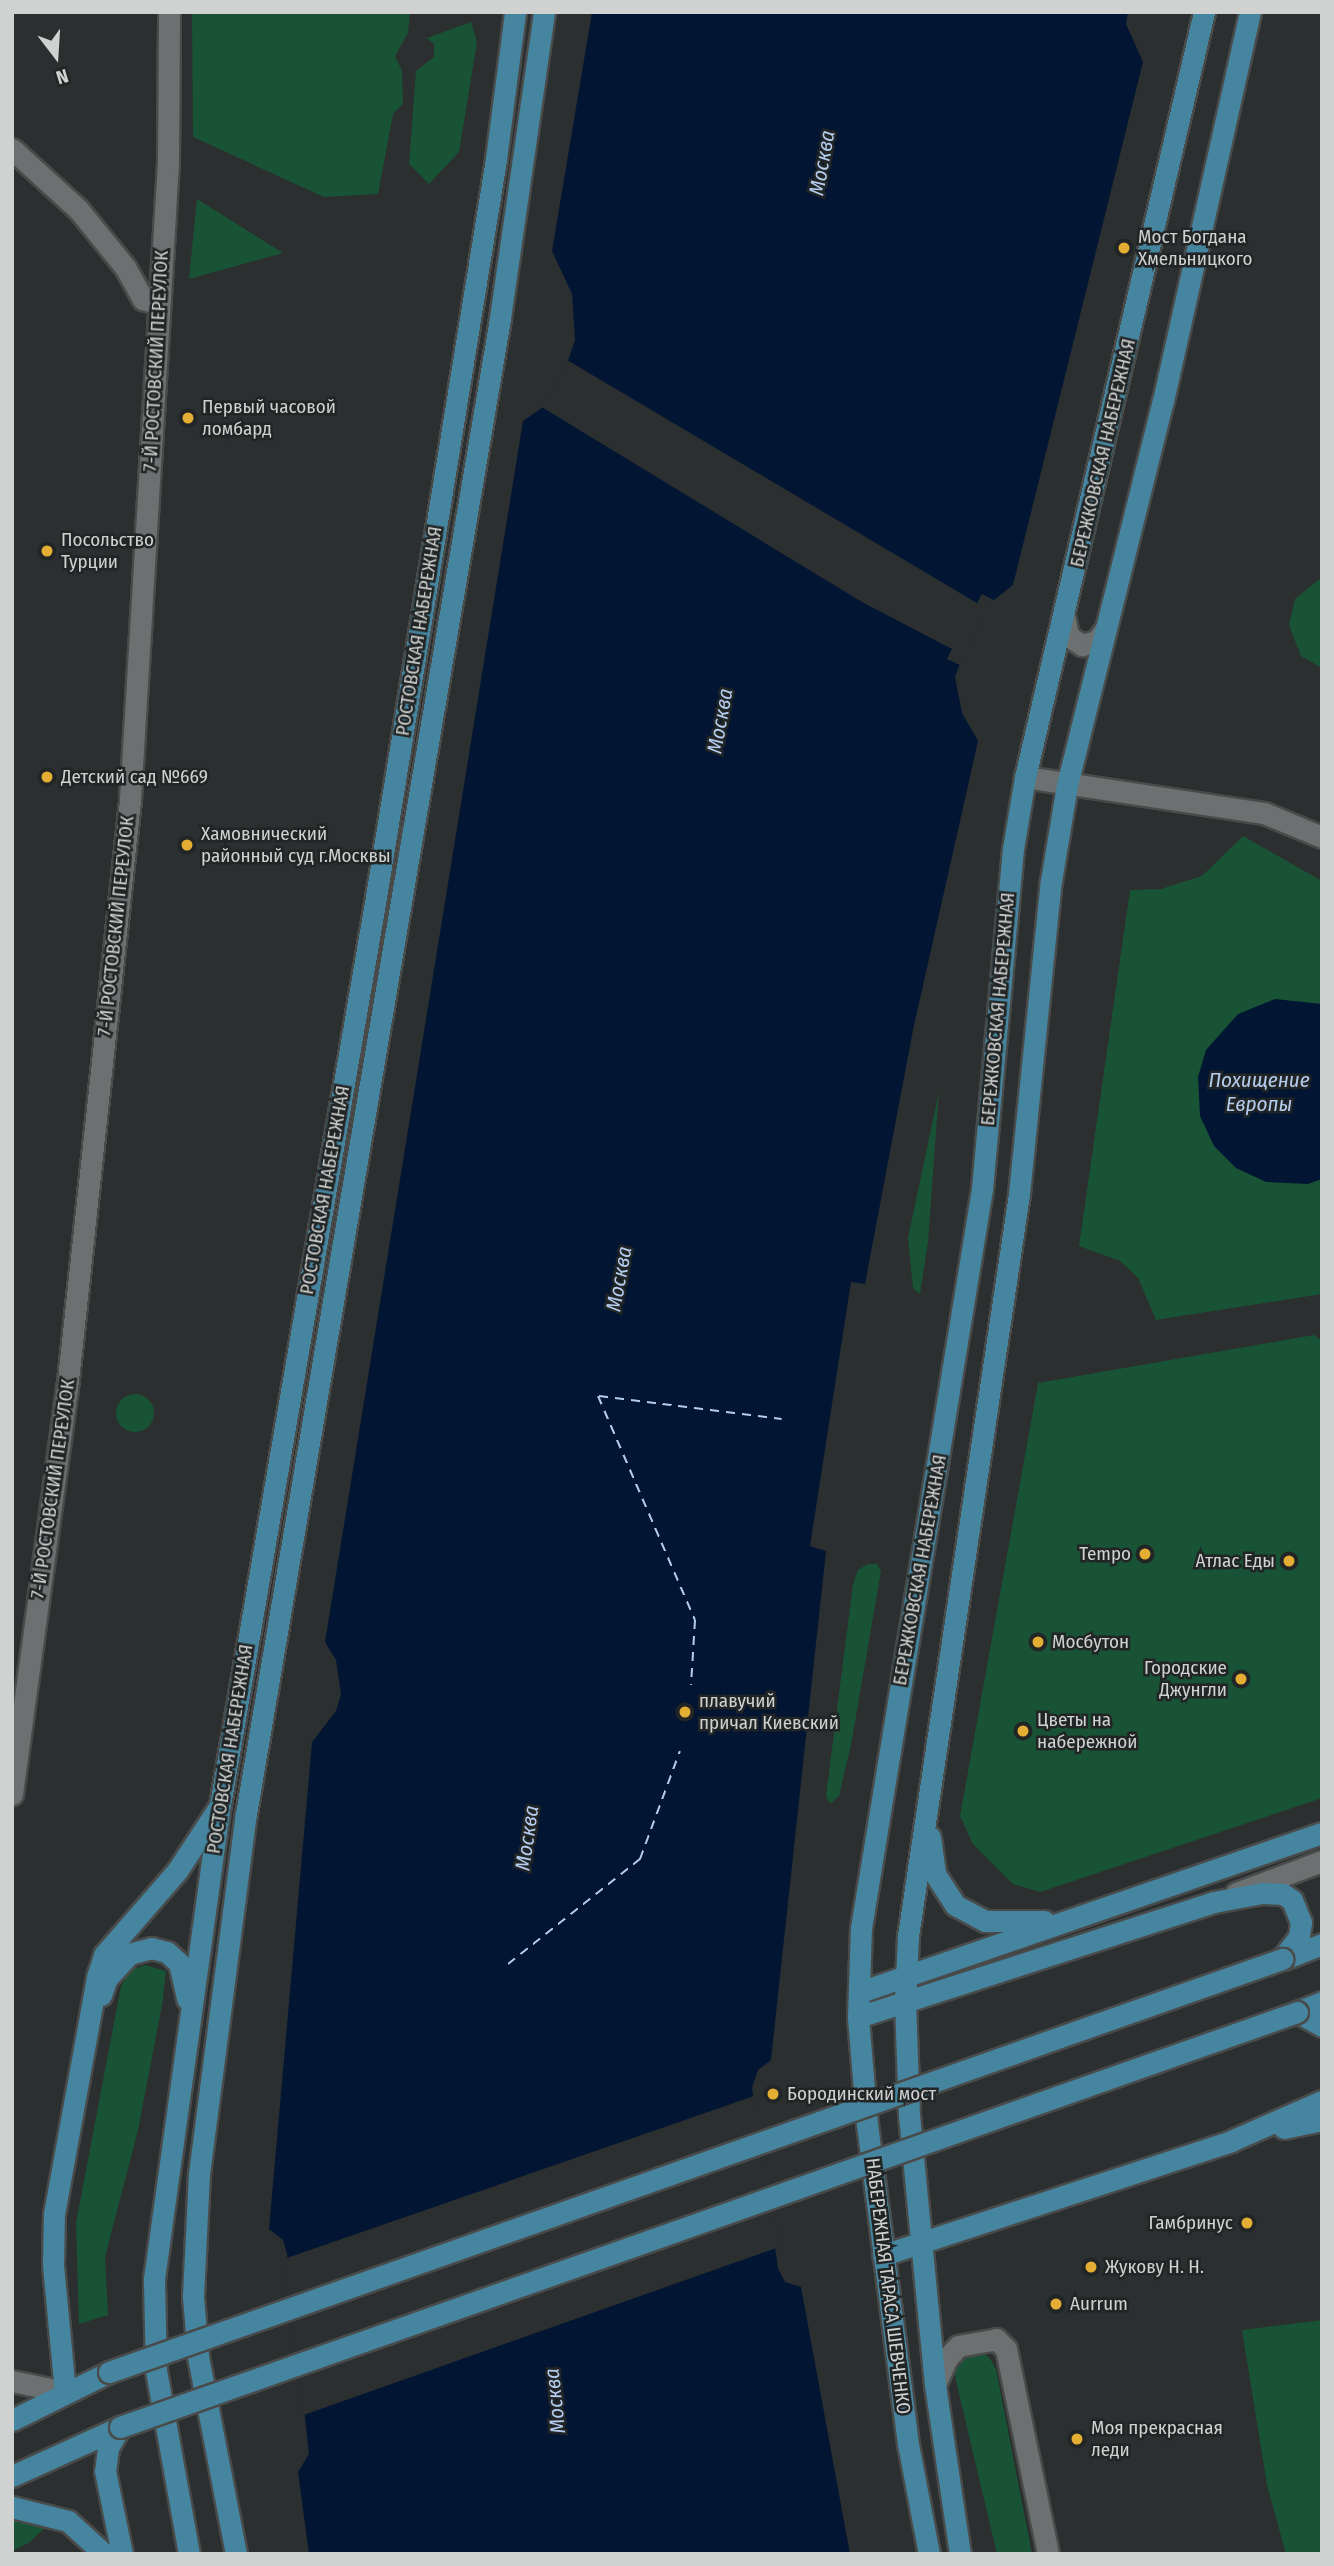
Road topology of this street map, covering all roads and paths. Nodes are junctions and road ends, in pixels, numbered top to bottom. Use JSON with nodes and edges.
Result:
{"nodes":[{"id":1,"x":169,"y":12,"type":"edge"},
{"id":2,"x":515,"y":12,"type":"edge"},
{"id":3,"x":544,"y":12,"type":"edge"},
{"id":4,"x":1204,"y":12,"type":"edge"},
{"id":5,"x":1250,"y":12,"type":"edge"},
{"id":6,"x":12,"y":149,"type":"edge"},
{"id":7,"x":159,"y":297,"type":"junction"},
{"id":8,"x":1065,"y":620,"type":"junction"},
{"id":9,"x":1106,"y":628,"type":"junction"},
{"id":10,"x":1025,"y":777,"type":"junction"},
{"id":11,"x":1067,"y":785,"type":"junction"},
{"id":12,"x":1322,"y":837,"type":"edge"},
{"id":13,"x":12,"y":1794,"type":"edge"},
{"id":14,"x":220,"y":1805,"type":"junction"},
{"id":15,"x":927,"y":1807,"type":"junction"},
{"id":16,"x":1322,"y":1833,"type":"edge"},
{"id":17,"x":1322,"y":1861,"type":"edge"},
{"id":18,"x":1214,"y":1902,"type":"junction"},
{"id":19,"x":1083,"y":1914,"type":"junction"},
{"id":20,"x":1322,"y":1944,"type":"edge"},
{"id":21,"x":1282,"y":1959,"type":"junction"},
{"id":22,"x":906,"y":1976,"type":"junction"},
{"id":23,"x":860,"y":1992,"type":"junction"},
{"id":24,"x":905,"y":2002,"type":"junction"},
{"id":25,"x":1322,"y":2002,"type":"edge"},
{"id":26,"x":1297,"y":2012,"type":"junction"},
{"id":27,"x":92,"y":2016,"type":"junction"},
{"id":28,"x":858,"y":2017,"type":"junction"},
{"id":29,"x":190,"y":2022,"type":"junction"},
{"id":30,"x":1322,"y":2026,"type":"edge"},
{"id":31,"x":1322,"y":2101,"type":"edge"},
{"id":32,"x":1322,"y":2120,"type":"edge"},
{"id":33,"x":1231,"y":2141,"type":"junction"},
{"id":34,"x":920,"y":2246,"type":"junction"},
{"id":35,"x":883,"y":2255,"type":"junction"},
{"id":36,"x":12,"y":2381,"type":"edge"},
{"id":37,"x":935,"y":2385,"type":"junction"},
{"id":38,"x":65,"y":2392,"type":"junction"},
{"id":39,"x":12,"y":2420,"type":"edge"},
{"id":40,"x":120,"y":2427,"type":"junction"},
{"id":41,"x":12,"y":2476,"type":"edge"},
{"id":42,"x":12,"y":2507,"type":"edge"},
{"id":43,"x":104,"y":2554,"type":"edge"},
{"id":44,"x":122,"y":2554,"type":"edge"},
{"id":45,"x":189,"y":2554,"type":"edge"},
{"id":46,"x":236,"y":2554,"type":"edge"},
{"id":47,"x":929,"y":2554,"type":"edge"},
{"id":48,"x":960,"y":2554,"type":"edge"},
{"id":49,"x":1048,"y":2554,"type":"edge"}],
"edges":[{"from":1,"to":7,"type":"street","name":"7-Й РОСТОВСКИЙ ПЕРЕУЛОК"},
{"from":2,"to":14,"type":"main road","name":"РОСТОВСКАЯ НАБЕРЕЖНАЯ"},
{"from":3,"to":46,"type":"main road","name":"РОСТОВСКАЯ НАБЕРЕЖНАЯ"},
{"from":4,"to":8,"type":"main road","name":"БЕРЕЖКОВСКАЯ НАБЕРЕЖНАЯ"},
{"from":5,"to":9,"type":"main road","name":"БЕРЕЖКОВСКАЯ НАБЕРЕЖНАЯ"},
{"from":6,"to":7,"type":"street"},
{"from":7,"to":13,"type":"street","name":"7-Й РОСТОВСКИЙ ПЕРЕУЛОК"},
{"from":8,"to":9,"type":"street"},
{"from":8,"to":10,"type":"main road","name":"БЕРЕЖКОВСКАЯ НАБЕРЕЖНАЯ"},
{"from":9,"to":11,"type":"main road","name":"БЕРЕЖКОВСКАЯ НАБЕРЕЖНАЯ"},
{"from":10,"to":11,"type":"street"},
{"from":10,"to":23,"type":"main road","name":"БЕРЕЖКОВСКАЯ НАБЕРЕЖНАЯ"},
{"from":11,"to":12,"type":"street"},
{"from":11,"to":15,"type":"main road","name":"БЕРЕЖКОВСКАЯ НАБЕРЕЖНАЯ"},
{"from":14,"to":27,"type":"main road"},
{"from":14,"to":29,"type":"main road","name":"РОСТОВСКАЯ НАБЕРЕЖНАЯ"},
{"from":15,"to":19,"type":"main road"},
{"from":15,"to":22,"type":"main road","name":"БЕРЕЖКОВСКАЯ НАБЕРЕЖНАЯ"},
{"from":16,"to":19,"type":"main road"},
{"from":17,"to":18,"type":"street"},
{"from":18,"to":21,"type":"main road"},
{"from":18,"to":24,"type":"main road"},
{"from":19,"to":22,"type":"main road"},
{"from":20,"to":21,"type":"main road"},
{"from":21,"to":38,"type":"main road","bridge":true},
{"from":22,"to":23,"type":"main road"},
{"from":22,"to":24,"type":"main road","name":"БЕРЕЖКОВСКАЯ НАБЕРЕЖНАЯ"},
{"from":23,"to":28,"type":"main road","name":"БЕРЕЖКОВСКАЯ НАБЕРЕЖНАЯ"},
{"from":24,"to":28,"type":"main road"},
{"from":24,"to":34,"type":"main road","name":"НАБЕРЕЖНАЯ ТАРАСА ШЕВЧЕНКО"},
{"from":25,"to":26,"type":"main road"},
{"from":26,"to":30,"type":"main road"},
{"from":26,"to":40,"type":"main road","bridge":true},
{"from":27,"to":29,"type":"main road"},
{"from":27,"to":38,"type":"main road"},
{"from":28,"to":35,"type":"main road","name":"НАБЕРЕЖНАЯ ТАРАСА ШЕВЧЕНКО"},
{"from":29,"to":45,"type":"main road","name":"РОСТОВСКАЯ НАБЕРЕЖНАЯ"},
{"from":31,"to":33,"type":"main road"},
{"from":32,"to":33,"type":"main road"},
{"from":33,"to":34,"type":"main road"},
{"from":34,"to":35,"type":"main road"},
{"from":34,"to":37,"type":"main road","name":"НАБЕРЕЖНАЯ ТАРАСА ШЕВЧЕНКО"},
{"from":35,"to":47,"type":"main road","name":"НАБЕРЕЖНАЯ ТАРАСА ШЕВЧЕНКО"},
{"from":36,"to":38,"type":"street"},
{"from":37,"to":48,"type":"main road","name":"НАБЕРЕЖНАЯ ТАРАСА ШЕВЧЕНКО"},
{"from":37,"to":49,"type":"street","name":"НАБЕРЕЖНАЯ ТАРАСА ШЕВЧЕНКО"},
{"from":38,"to":39,"type":"main road"},
{"from":40,"to":41,"type":"main road"},
{"from":40,"to":44,"type":"main road"},
{"from":42,"to":43,"type":"main road"}]}
